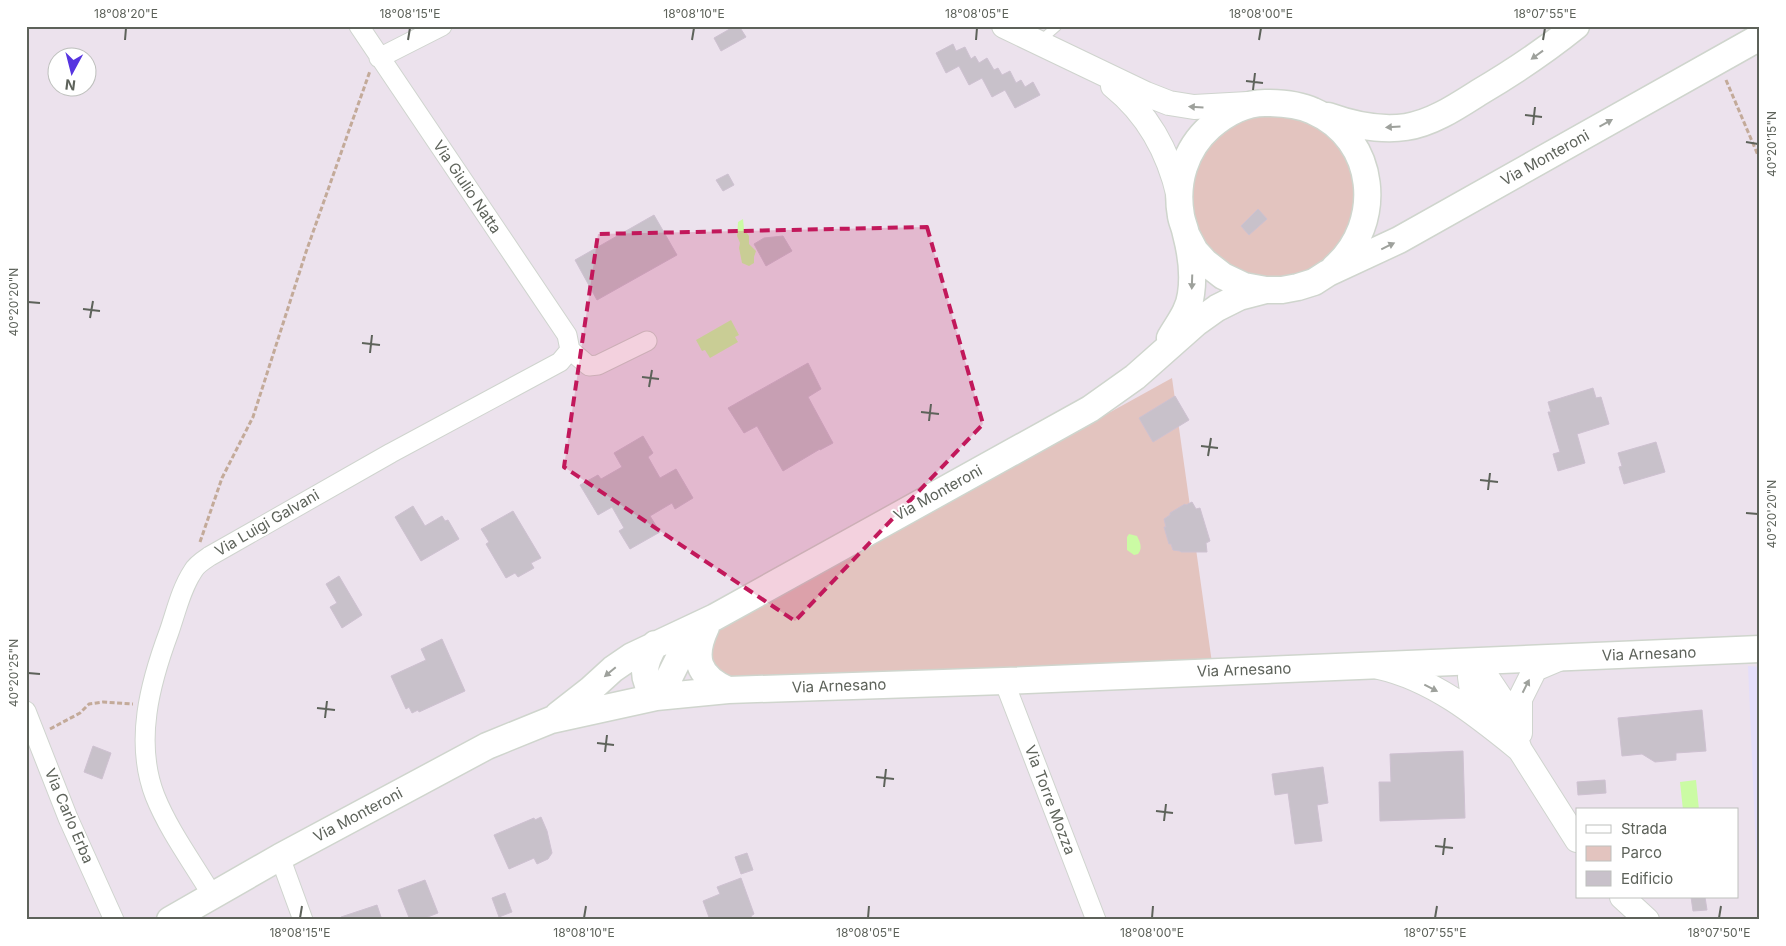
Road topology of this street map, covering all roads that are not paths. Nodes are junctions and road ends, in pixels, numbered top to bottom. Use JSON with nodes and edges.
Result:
{"nodes":[{"id":1,"x":359,"y":26,"type":"edge"},
{"id":2,"x":442,"y":26,"type":"edge"},
{"id":3,"x":1004,"y":26,"type":"edge"},
{"id":4,"x":1057,"y":26,"type":"edge"},
{"id":5,"x":1576,"y":26,"type":"edge"},
{"id":6,"x":1760,"y":37,"type":"edge"},
{"id":7,"x":1038,"y":43,"type":"junction"},
{"id":8,"x":379,"y":58,"type":"junction"},
{"id":9,"x":1081,"y":64,"type":"junction"},
{"id":10,"x":1262,"y":103,"type":"junction"},
{"id":11,"x":1313,"y":111,"type":"junction"},
{"id":12,"x":1179,"y":199,"type":"junction"},
{"id":13,"x":1186,"y":234,"type":"junction"},
{"id":14,"x":1328,"y":274,"type":"junction"},
{"id":15,"x":1266,"y":290,"type":"junction"},
{"id":16,"x":647,"y":341,"type":"dead end"},
{"id":17,"x":570,"y":350,"type":"junction"},
{"id":18,"x":1156,"y":359,"type":"junction"},
{"id":19,"x":710,"y":622,"type":"junction"},
{"id":20,"x":655,"y":644,"type":"junction"},
{"id":21,"x":1760,"y":649,"type":"edge"},
{"id":22,"x":1563,"y":657,"type":"junction"},
{"id":23,"x":1476,"y":661,"type":"junction"},
{"id":24,"x":1370,"y":665,"type":"junction"},
{"id":25,"x":1004,"y":680,"type":"junction"},
{"id":26,"x":728,"y":690,"type":"junction"},
{"id":27,"x":656,"y":697,"type":"junction"},
{"id":28,"x":26,"y":711,"type":"edge"},
{"id":29,"x":551,"y":720,"type":"junction"},
{"id":30,"x":1520,"y":750,"type":"junction"},
{"id":31,"x":1576,"y":838,"type":"edge"},
{"id":32,"x":280,"y":857,"type":"junction"},
{"id":33,"x":212,"y":895,"type":"junction"},
{"id":34,"x":1623,"y":898,"type":"edge"},
{"id":35,"x":114,"y":920,"type":"edge"},
{"id":36,"x":170,"y":920,"type":"edge"},
{"id":37,"x":303,"y":920,"type":"edge"},
{"id":38,"x":1096,"y":920,"type":"edge"},
{"id":39,"x":1647,"y":920,"type":"edge"}],
"edges":[{"from":1,"to":8,"type":"street","name":"Via Giulio Natta"},
{"from":2,"to":8,"type":"street"},
{"from":3,"to":7,"type":"street"},
{"from":4,"to":7,"type":"lane"},
{"from":5,"to":11,"type":"main road","one_way":true},
{"from":14,"to":6,"type":"main road","name":"Via Monteroni","one_way":true},
{"from":7,"to":9,"type":"street"},
{"from":8,"to":17,"type":"street","name":"Via Giulio Natta"},
{"from":10,"to":9,"type":"street","one_way":true},
{"from":9,"to":12,"type":"street"},
{"from":10,"to":11,"type":"main road","name":"Via Monteroni"},
{"from":10,"to":12,"type":"main road","name":"Via Monteroni"},
{"from":11,"to":14,"type":"main road","name":"Via Monteroni"},
{"from":12,"to":13,"type":"main road","name":"Via Monteroni"},
{"from":13,"to":15,"type":"main road","name":"Via Monteroni"},
{"from":13,"to":18,"type":"main road","name":"Via Monteroni","one_way":true},
{"from":14,"to":15,"type":"main road","name":"Via Monteroni"},
{"from":15,"to":18,"type":"main road","name":"Via Monteroni"},
{"from":16,"to":17,"type":"street"},
{"from":17,"to":33,"type":"street","name":"Via Luigi Galvani"},
{"from":18,"to":19,"type":"main road","name":"Via Monteroni"},
{"from":19,"to":20,"type":"main road","name":"Via Monteroni"},
{"from":19,"to":26,"type":"main road"},
{"from":19,"to":27,"type":"main road","name":"Via Monteroni"},
{"from":20,"to":27,"type":"main road"},
{"from":20,"to":29,"type":"main road","name":"Via Monteroni","one_way":true},
{"from":21,"to":22,"type":"main road","name":"Via Arnesano"},
{"from":22,"to":23,"type":"main road","name":"Via Arnesano"},
{"from":30,"to":22,"type":"street","one_way":true},
{"from":23,"to":24,"type":"main road","name":"Via Arnesano"},
{"from":23,"to":30,"type":"street"},
{"from":24,"to":25,"type":"main road","name":"Via Arnesano"},
{"from":24,"to":30,"type":"street","one_way":true},
{"from":25,"to":26,"type":"main road","name":"Via Arnesano"},
{"from":25,"to":38,"type":"street","name":"Via Torre Mozza"},
{"from":26,"to":27,"type":"main road","name":"Via Monteroni"},
{"from":27,"to":29,"type":"main road","name":"Via Monteroni"},
{"from":28,"to":35,"type":"street","name":"Via Carlo Erba"},
{"from":29,"to":32,"type":"main road","name":"Via Monteroni"},
{"from":30,"to":31,"type":"street"},
{"from":32,"to":33,"type":"main road","name":"Via Monteroni"},
{"from":32,"to":37,"type":"street"},
{"from":33,"to":36,"type":"main road","name":"Via Monteroni"},
{"from":34,"to":39,"type":"street"}]}
